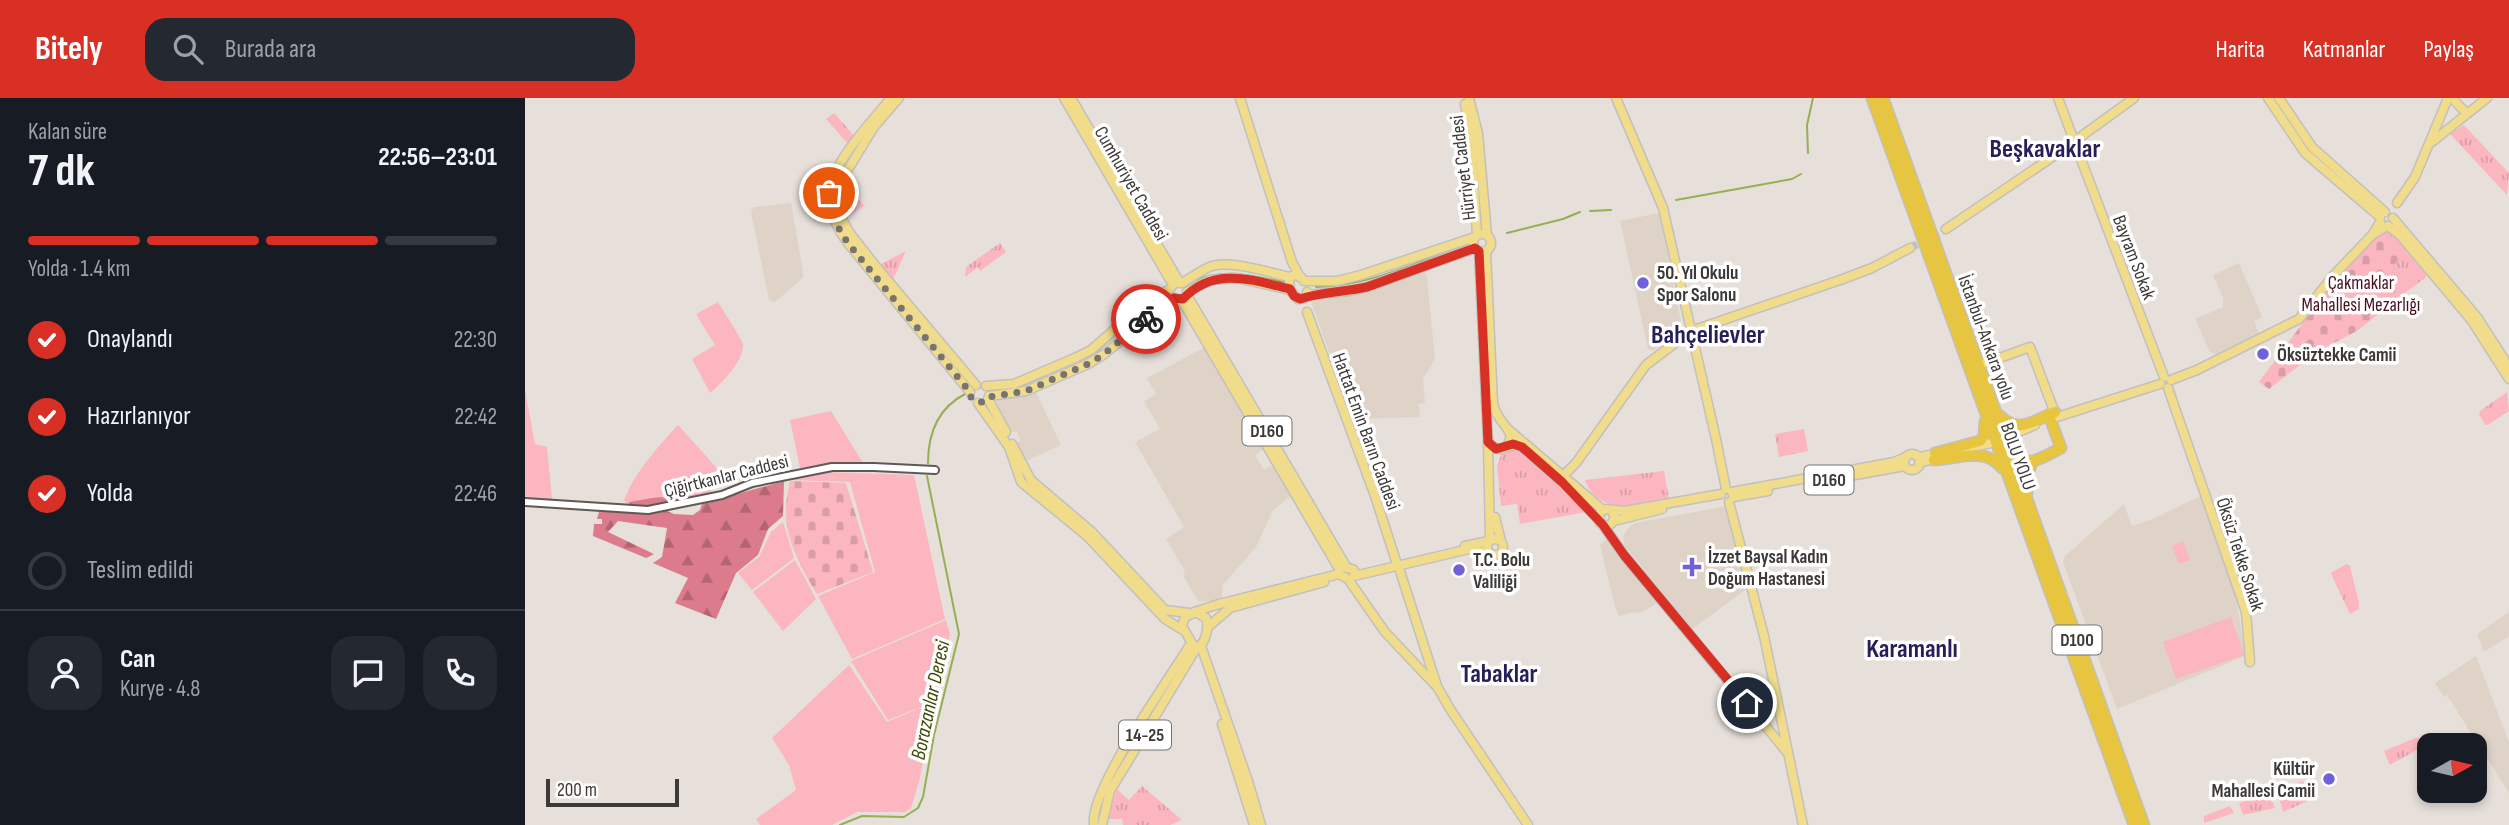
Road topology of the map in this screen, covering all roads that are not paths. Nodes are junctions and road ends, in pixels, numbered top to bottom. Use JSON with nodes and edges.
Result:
{"nodes":[{"id":1,"x":891,"y":98,"type":"edge"},
{"id":2,"x":899,"y":98,"type":"edge"},
{"id":3,"x":1064,"y":98,"type":"edge"},
{"id":4,"x":1071,"y":98,"type":"edge"},
{"id":5,"x":1240,"y":98,"type":"edge"},
{"id":6,"x":1463,"y":98,"type":"edge"},
{"id":7,"x":1469,"y":98,"type":"edge"},
{"id":8,"x":1616,"y":98,"type":"edge"},
{"id":9,"x":1872,"y":98,"type":"edge"},
{"id":10,"x":1882,"y":98,"type":"edge"},
{"id":11,"x":2059,"y":98,"type":"edge"},
{"id":12,"x":2134,"y":98,"type":"edge"},
{"id":13,"x":2268,"y":98,"type":"edge"},
{"id":14,"x":2279,"y":98,"type":"edge"},
{"id":15,"x":2487,"y":98,"type":"edge"},
{"id":16,"x":2448,"y":100,"type":"edge"},
{"id":17,"x":2464,"y":115,"type":"junction"},
{"id":18,"x":2439,"y":119,"type":"junction"},
{"id":19,"x":2449,"y":126,"type":"junction"},
{"id":20,"x":2075,"y":142,"type":"junction"},
{"id":21,"x":2429,"y":145,"type":"junction"},
{"id":22,"x":2386,"y":219,"type":"junction"},
{"id":23,"x":1946,"y":229,"type":"tunnel mouth"},
{"id":24,"x":1480,"y":236,"type":"junction"},
{"id":25,"x":1910,"y":248,"type":"tunnel mouth"},
{"id":26,"x":1480,"y":250,"type":"junction"},
{"id":27,"x":1296,"y":278,"type":"junction"},
{"id":28,"x":1290,"y":289,"type":"junction"},
{"id":29,"x":1179,"y":290,"type":"junction"},
{"id":30,"x":1304,"y":297,"type":"junction"},
{"id":31,"x":1691,"y":331,"type":"junction"},
{"id":32,"x":1983,"y":364,"type":"junction"},
{"id":33,"x":2509,"y":367,"type":"edge"},
{"id":34,"x":2509,"y":379,"type":"edge"},
{"id":35,"x":2166,"y":382,"type":"junction"},
{"id":36,"x":986,"y":386,"type":"junction"},
{"id":37,"x":973,"y":388,"type":"junction"},
{"id":38,"x":988,"y":398,"type":"junction"},
{"id":39,"x":978,"y":403,"type":"junction"},
{"id":40,"x":1990,"y":413,"type":"junction"},
{"id":41,"x":2054,"y":416,"type":"junction"},
{"id":42,"x":1508,"y":429,"type":"junction"},
{"id":43,"x":2009,"y":437,"type":"dead end"},
{"id":44,"x":1487,"y":438,"type":"junction"},
{"id":45,"x":1992,"y":444,"type":"dead end"},
{"id":46,"x":1502,"y":449,"type":"junction"},
{"id":47,"x":2011,"y":455,"type":"junction"},
{"id":48,"x":1935,"y":457,"type":"junction"},
{"id":49,"x":1917,"y":459,"type":"junction"},
{"id":50,"x":2193,"y":459,"type":"joint"},
{"id":51,"x":1905,"y":462,"type":"junction"},
{"id":52,"x":2032,"y":463,"type":"junction"},
{"id":53,"x":935,"y":470,"type":"dead end"},
{"id":54,"x":2007,"y":474,"type":"junction"},
{"id":55,"x":1567,"y":478,"type":"junction"},
{"id":56,"x":1727,"y":496,"type":"junction"},
{"id":57,"x":2027,"y":500,"type":"junction"},
{"id":58,"x":525,"y":502,"type":"edge"},
{"id":59,"x":1608,"y":510,"type":"junction"},
{"id":60,"x":1607,"y":523,"type":"junction"},
{"id":61,"x":1490,"y":540,"type":"junction"},
{"id":62,"x":1501,"y":541,"type":"junction"},
{"id":63,"x":1491,"y":554,"type":"junction"},
{"id":64,"x":1397,"y":563,"type":"junction"},
{"id":65,"x":1346,"y":573,"type":"junction"},
{"id":66,"x":1192,"y":613,"type":"junction"},
{"id":67,"x":1208,"y":627,"type":"junction"},
{"id":68,"x":1183,"y":630,"type":"junction"},
{"id":69,"x":1197,"y":645,"type":"junction"},
{"id":70,"x":2250,"y":662,"type":"dead end"},
{"id":71,"x":1438,"y":688,"type":"junction"},
{"id":72,"x":1777,"y":702,"type":"junction"},
{"id":73,"x":1756,"y":714,"type":"junction"},
{"id":74,"x":1776,"y":739,"type":"junction"},
{"id":75,"x":1785,"y":741,"type":"junction"},
{"id":76,"x":1788,"y":754,"type":"junction"},
{"id":77,"x":1094,"y":825,"type":"edge"},
{"id":78,"x":1103,"y":825,"type":"edge"},
{"id":79,"x":1254,"y":825,"type":"edge"},
{"id":80,"x":1261,"y":825,"type":"edge"},
{"id":81,"x":1528,"y":825,"type":"edge"},
{"id":82,"x":1803,"y":825,"type":"edge"},
{"id":83,"x":2134,"y":825,"type":"edge"},
{"id":84,"x":2144,"y":825,"type":"edge"}],
"edges":[{"from":1,"to":37,"type":"main road"},
{"from":2,"to":37,"type":"main road"},
{"from":3,"to":29,"type":"main road","name":"Cumhuriyet Caddesi","number":"D160"},
{"from":4,"to":29,"type":"main road","name":"Cumhuriyet Caddesi"},
{"from":5,"to":27,"type":"main road"},
{"from":6,"to":24,"type":"main road","name":"Hürriyet Caddesi"},
{"from":7,"to":24,"type":"main road","name":"Hürriyet Caddesi"},
{"from":8,"to":31,"type":"main road"},
{"from":9,"to":40,"type":"highway","name":"BOLU YOLU","number":"D100"},
{"from":10,"to":32,"type":"highway","name":"İstanbul-Ankara yolu","number":"D100"},
{"from":11,"to":20,"type":"main road","name":"Bayram Sokak"},
{"from":12,"to":20,"type":"main road"},
{"from":13,"to":22,"type":"main road"},
{"from":14,"to":22,"type":"main road"},
{"from":15,"to":17,"type":"main road"},
{"from":16,"to":17,"type":"main road"},
{"from":16,"to":18,"type":"main road"},
{"from":17,"to":19,"type":"main road"},
{"from":18,"to":19,"type":"main road"},
{"from":18,"to":21,"type":"main road"},
{"from":19,"to":21,"type":"main road"},
{"from":20,"to":23,"type":"main road"},
{"from":20,"to":35,"type":"main road","name":"Bayram Sokak"},
{"from":21,"to":22,"type":"main road"},
{"from":22,"to":33,"type":"main road"},
{"from":22,"to":34,"type":"main road"},
{"from":22,"to":35,"type":"main road"},
{"from":24,"to":26,"type":"main road"},
{"from":24,"to":26,"type":"main road"},
{"from":24,"to":27,"type":"main road"},
{"from":25,"to":31,"type":"main road"},
{"from":26,"to":30,"type":"main road"},
{"from":26,"to":42,"type":"main road"},
{"from":26,"to":44,"type":"main road"},
{"from":27,"to":28,"type":"main road"},
{"from":27,"to":29,"type":"main road"},
{"from":27,"to":30,"type":"main road"},
{"from":28,"to":29,"type":"main road"},
{"from":28,"to":30,"type":"main road"},
{"from":29,"to":36,"type":"main road"},
{"from":29,"to":38,"type":"main road"},
{"from":29,"to":65,"type":"main road","name":"Cumhuriyet Caddesi","number":"D160"},
{"from":29,"to":65,"type":"main road","name":"Cumhuriyet Caddesi","number":"D160"},
{"from":30,"to":64,"type":"main road","name":"Hattat Emin Barın Caddesi"},
{"from":31,"to":55,"type":"main road"},
{"from":31,"to":56,"type":"main road"},
{"from":32,"to":40,"type":"highway","name":"İstanbul-Ankara yolu","number":"D100"},
{"from":32,"to":41,"type":"main road"},
{"from":35,"to":41,"type":"main road"},
{"from":35,"to":50,"type":"main road","name":"Bayram Sokak"},
{"from":36,"to":37,"type":"main road"},
{"from":36,"to":38,"type":"main road"},
{"from":37,"to":39,"type":"main road"},
{"from":38,"to":39,"type":"main road"},
{"from":38,"to":66,"type":"main road"},
{"from":39,"to":68,"type":"main road"},
{"from":40,"to":41,"type":"highway"},
{"from":40,"to":47,"type":"highway","name":"İstanbul-Ankara yolu","number":"D100"},
{"from":40,"to":48,"type":"highway"},
{"from":40,"to":54,"type":"highway","name":"BOLU YOLU","number":"D100"},
{"from":41,"to":43,"type":"main road"},
{"from":41,"to":52,"type":"highway"},
{"from":42,"to":44,"type":"main road"},
{"from":42,"to":46,"type":"main road"},
{"from":42,"to":55,"type":"main road"},
{"from":44,"to":46,"type":"main road"},
{"from":44,"to":61,"type":"main road"},
{"from":45,"to":48,"type":"main road","number":"D160"},
{"from":46,"to":60,"type":"main road"},
{"from":46,"to":62,"type":"main road"},
{"from":47,"to":52,"type":"highway"},
{"from":47,"to":57,"type":"highway","name":"İstanbul-Ankara yolu","number":"D100"},
{"from":48,"to":49,"type":"main road","number":"D160"},
{"from":48,"to":54,"type":"highway"},
{"from":49,"to":51,"type":"main road","number":"D160"},
{"from":49,"to":51,"type":"main road","number":"D160"},
{"from":50,"to":70,"type":"main road","name":"Öksüz Tekke Sokak"},
{"from":51,"to":56,"type":"main road","number":"D160"},
{"from":51,"to":56,"type":"main road","number":"D160"},
{"from":52,"to":57,"type":"highway"},
{"from":53,"to":58,"type":"street","name":"Çiğirtkanlar Caddesi"},
{"from":54,"to":83,"type":"highway","name":"BOLU YOLU","number":"D100"},
{"from":55,"to":59,"type":"main road"},
{"from":56,"to":59,"type":"main road"},
{"from":56,"to":60,"type":"main road"},
{"from":56,"to":72,"type":"main road"},
{"from":57,"to":84,"type":"highway","name":"İstanbul-Ankara yolu","number":"D100"},
{"from":59,"to":60,"type":"main road"},
{"from":59,"to":60,"type":"main road"},
{"from":60,"to":73,"type":"main road"},
{"from":61,"to":62,"type":"main road"},
{"from":61,"to":63,"type":"main road"},
{"from":61,"to":64,"type":"main road"},
{"from":62,"to":63,"type":"main road"},
{"from":63,"to":64,"type":"main road"},
{"from":64,"to":65,"type":"main road"},
{"from":64,"to":71,"type":"main road","name":"Hattat Emin Barın Caddesi"},
{"from":65,"to":66,"type":"main road"},
{"from":65,"to":67,"type":"main road"},
{"from":65,"to":71,"type":"main road","name":"Cumhuriyet Caddesi"},
{"from":66,"to":67,"type":"main road"},
{"from":66,"to":68,"type":"main road"},
{"from":67,"to":69,"type":"main road","number":"14-25"},
{"from":68,"to":69,"type":"main road","number":"14-25"},
{"from":69,"to":77,"type":"main road","number":"14-25"},
{"from":69,"to":78,"type":"main road","number":"14-25"},
{"from":69,"to":79,"type":"main road"},
{"from":69,"to":80,"type":"main road","number":"14-25"},
{"from":71,"to":81,"type":"main road","name":"Cumhuriyet Caddesi"},
{"from":72,"to":73,"type":"main road"},
{"from":72,"to":75,"type":"main road"},
{"from":73,"to":74,"type":"main road"},
{"from":74,"to":75,"type":"main road"},
{"from":74,"to":76,"type":"main road"},
{"from":75,"to":76,"type":"main road"},
{"from":76,"to":82,"type":"main road"}]}
